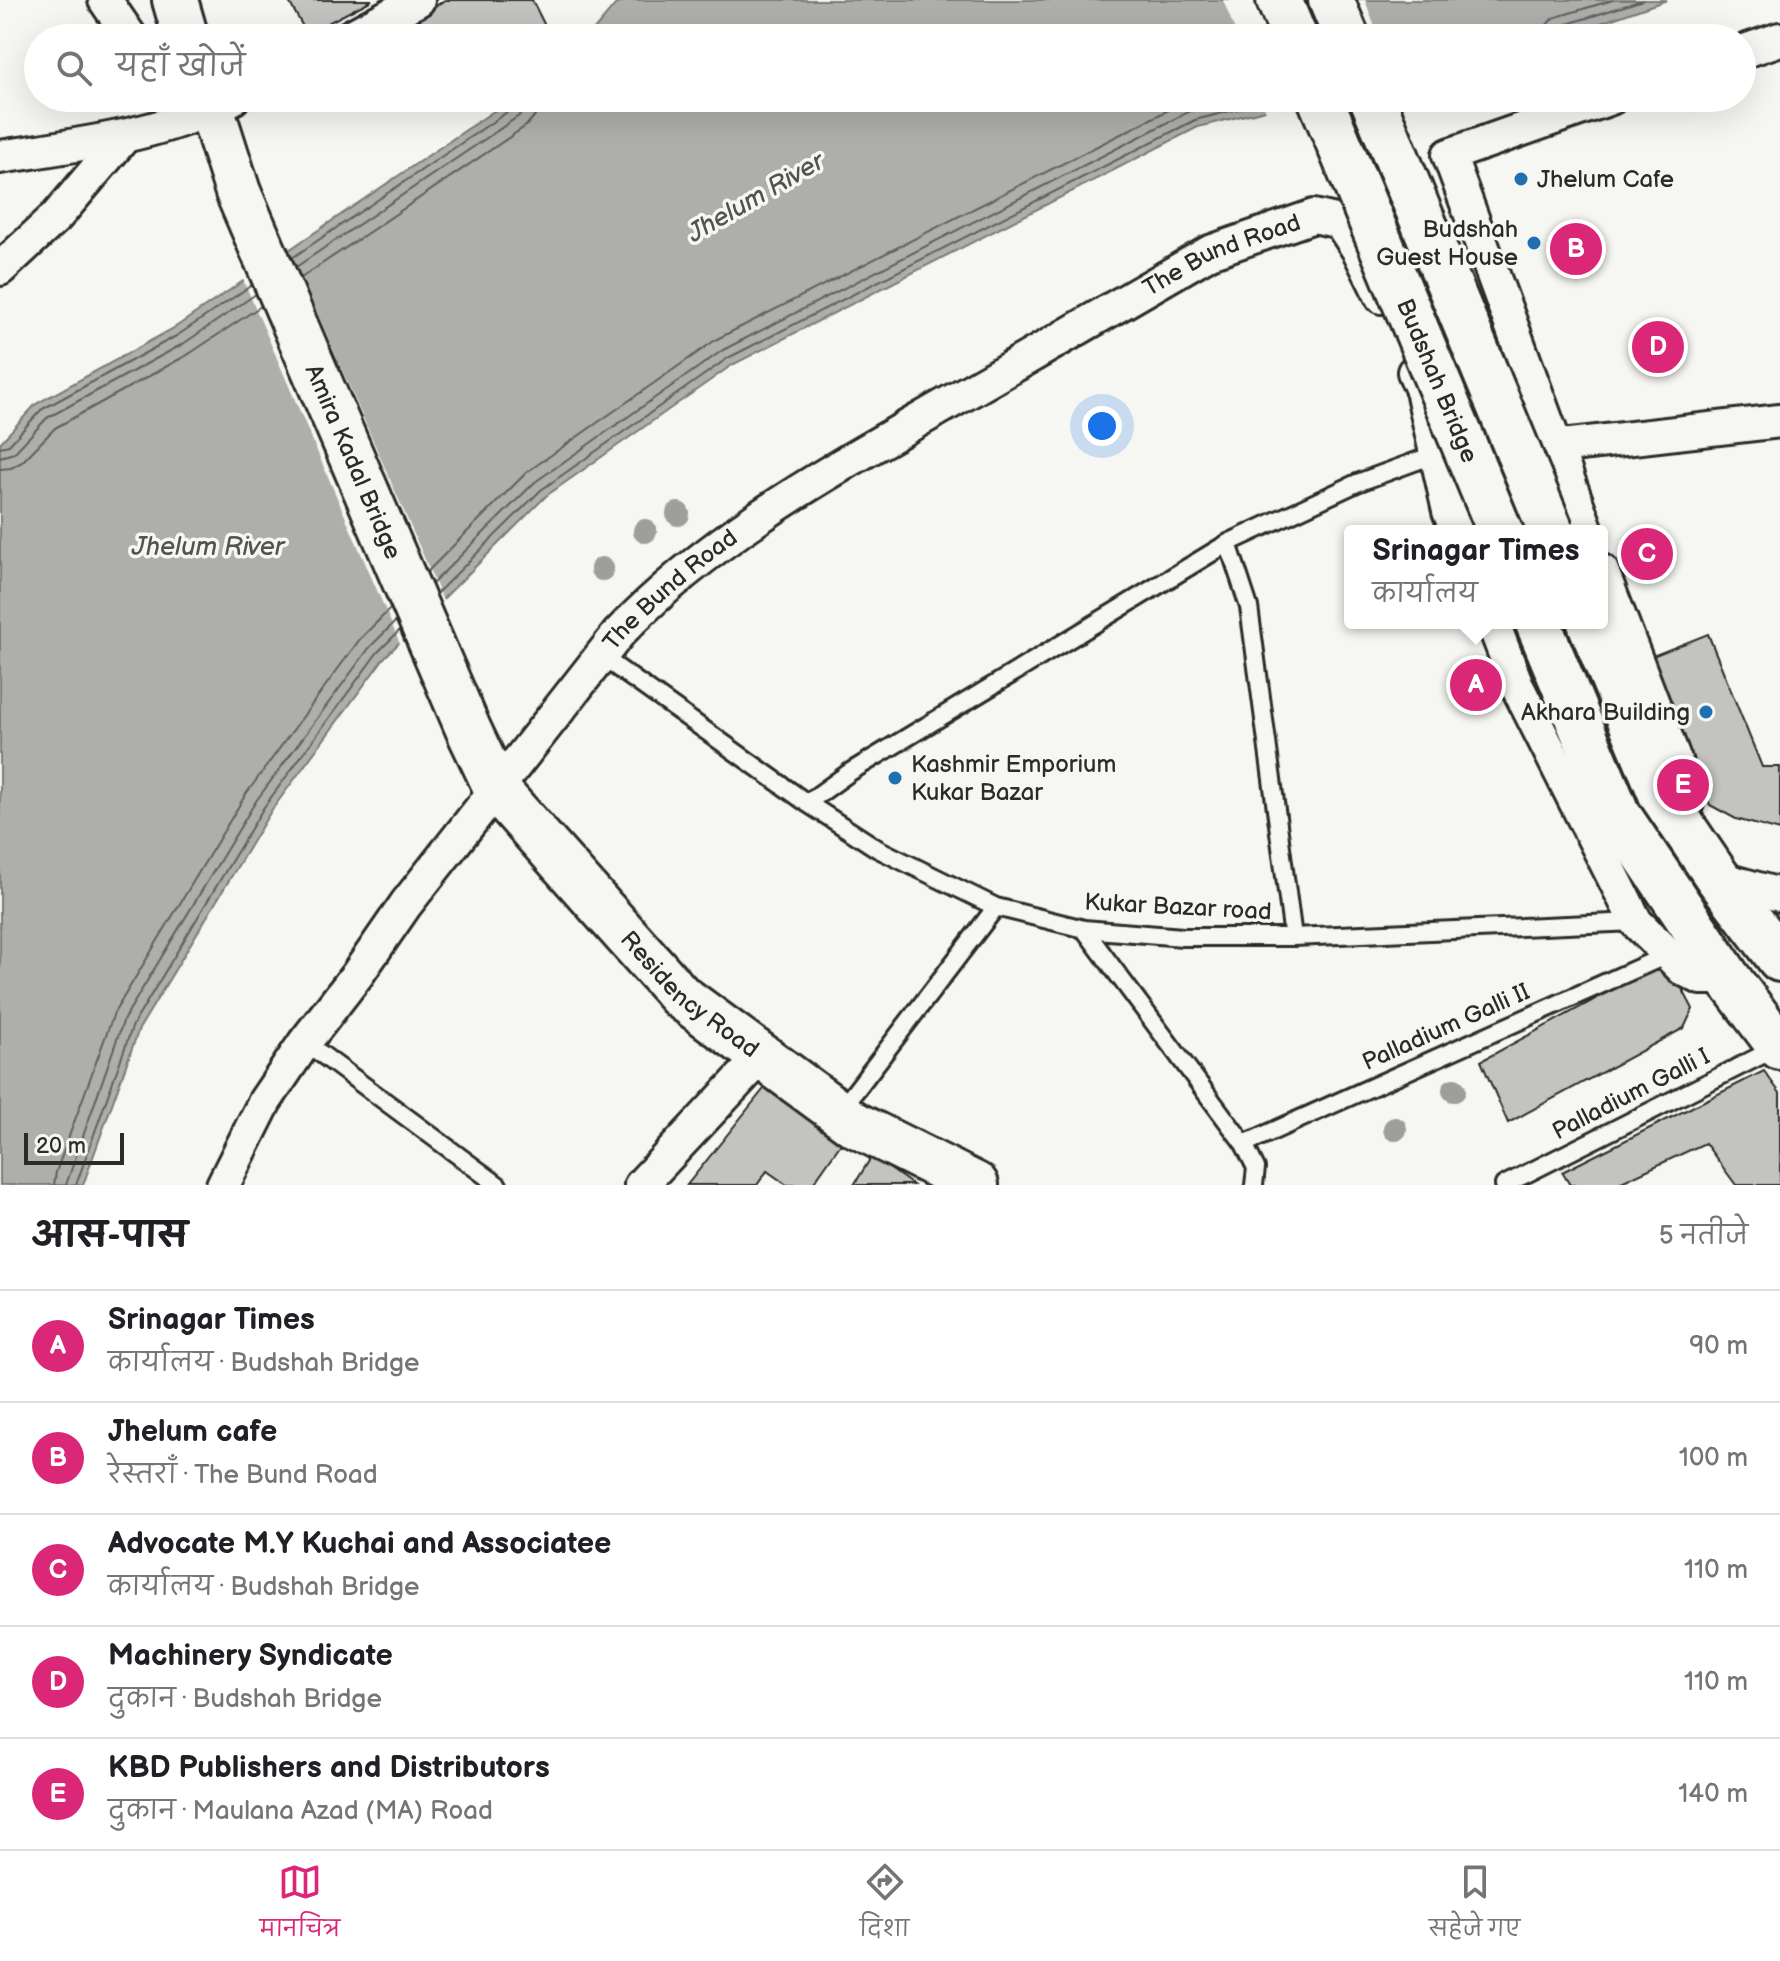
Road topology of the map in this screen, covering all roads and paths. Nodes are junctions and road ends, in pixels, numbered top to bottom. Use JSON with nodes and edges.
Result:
{"nodes":[{"id":1,"x":105,"y":0,"type":"edge"},
{"id":2,"x":175,"y":0,"type":"edge"},
{"id":3,"x":418,"y":0,"type":"edge"},
{"id":4,"x":1279,"y":0,"type":"edge"},
{"id":5,"x":1331,"y":0,"type":"edge"},
{"id":6,"x":121,"y":24,"type":"edge"},
{"id":7,"x":182,"y":24,"type":"edge"},
{"id":8,"x":374,"y":24,"type":"edge"},
{"id":9,"x":1289,"y":24,"type":"edge"},
{"id":10,"x":1341,"y":24,"type":"edge"},
{"id":11,"x":1780,"y":39,"type":"edge"},
{"id":12,"x":1756,"y":47,"type":"edge"},
{"id":13,"x":184,"y":112,"type":"edge"},
{"id":14,"x":204,"y":112,"type":"edge"},
{"id":15,"x":1326,"y":112,"type":"edge"},
{"id":16,"x":1378,"y":112,"type":"edge"},
{"id":17,"x":1571,"y":112,"type":"edge"},
{"id":18,"x":124,"y":137,"type":"junction"},
{"id":19,"x":0,"y":157,"type":"edge"},
{"id":20,"x":0,"y":269,"type":"edge"},
{"id":21,"x":1780,"y":421,"type":"edge"},
{"id":22,"x":1554,"y":447,"type":"junction"},
{"id":23,"x":1436,"y":454,"type":"junction"},
{"id":24,"x":1455,"y":525,"type":"edge"},
{"id":25,"x":1498,"y":525,"type":"edge"},
{"id":26,"x":1549,"y":525,"type":"edge"},
{"id":27,"x":1585,"y":525,"type":"edge"},
{"id":28,"x":1228,"y":543,"type":"junction"},
{"id":29,"x":1608,"y":587,"type":"edge"},
{"id":30,"x":1495,"y":629,"type":"edge"},
{"id":31,"x":1540,"y":629,"type":"edge"},
{"id":32,"x":1593,"y":629,"type":"edge"},
{"id":33,"x":601,"y":656,"type":"junction"},
{"id":34,"x":469,"y":731,"type":"joint"},
{"id":35,"x":497,"y":790,"type":"junction"},
{"id":36,"x":807,"y":803,"type":"junction"},
{"id":37,"x":1670,"y":808,"type":"junction"},
{"id":38,"x":1718,"y":878,"type":"junction"},
{"id":39,"x":1780,"y":895,"type":"edge"},
{"id":40,"x":996,"y":907,"type":"junction"},
{"id":41,"x":1636,"y":922,"type":"junction"},
{"id":42,"x":1084,"y":929,"type":"junction"},
{"id":43,"x":1293,"y":937,"type":"junction"},
{"id":44,"x":1667,"y":955,"type":"junction"},
{"id":45,"x":1780,"y":959,"type":"edge"},
{"id":46,"x":1728,"y":978,"type":"junction"},
{"id":47,"x":305,"y":1042,"type":"junction"},
{"id":48,"x":1780,"y":1047,"type":"edge"},
{"id":49,"x":762,"y":1056,"type":"junction"},
{"id":50,"x":839,"y":1112,"type":"junction"},
{"id":51,"x":1244,"y":1144,"type":"junction"},
{"id":52,"x":223,"y":1185,"type":"edge"},
{"id":53,"x":498,"y":1185,"type":"edge"},
{"id":54,"x":641,"y":1185,"type":"edge"},
{"id":55,"x":976,"y":1185,"type":"edge"},
{"id":56,"x":1254,"y":1185,"type":"edge"},
{"id":57,"x":1504,"y":1185,"type":"edge"}],
"edges":[{"from":1,"to":6,"type":"street"},
{"from":2,"to":7,"type":"main road"},
{"from":3,"to":8,"type":"street"},
{"from":4,"to":9,"type":"main road"},
{"from":5,"to":10,"type":"main road"},
{"from":11,"to":12,"type":"street"},
{"from":13,"to":18,"type":"street"},
{"from":14,"to":34,"type":"main road","name":"Amira Kadal Bridge"},
{"from":15,"to":25,"type":"main road","name":"Budshah Bridge","bridge":true},
{"from":16,"to":26,"type":"main road","name":"Budshah Bridge","bridge":true},
{"from":17,"to":22,"type":"street"},
{"from":18,"to":19,"type":"street"},
{"from":18,"to":20,"type":"street"},
{"from":21,"to":22,"type":"street"},
{"from":22,"to":27,"type":"street"},
{"from":23,"to":24,"type":"street"},
{"from":23,"to":28,"type":"lane"},
{"from":23,"to":33,"type":"street","name":"The Bund Road"},
{"from":28,"to":36,"type":"lane"},
{"from":28,"to":43,"type":"lane"},
{"from":29,"to":37,"type":"street"},
{"from":30,"to":41,"type":"street"},
{"from":31,"to":46,"type":"main road"},
{"from":32,"to":37,"type":"main road"},
{"from":33,"to":35,"type":"street","name":"The Bund Road"},
{"from":33,"to":36,"type":"lane","name":"Kukar Bazar road"},
{"from":34,"to":35,"type":"main road","name":"Residency Road"},
{"from":35,"to":47,"type":"street","name":"The Bund Road"},
{"from":35,"to":49,"type":"main road","name":"Residency Road"},
{"from":36,"to":40,"type":"lane","name":"Kukar Bazar road"},
{"from":37,"to":38,"type":"main road"},
{"from":38,"to":39,"type":"street"},
{"from":38,"to":45,"type":"main road"},
{"from":40,"to":42,"type":"lane","name":"Kukar Bazar road"},
{"from":40,"to":50,"type":"lane"},
{"from":41,"to":43,"type":"lane","name":"Kukar Bazar road"},
{"from":41,"to":44,"type":"street"},
{"from":42,"to":43,"type":"lane","name":"Kukar Bazar road"},
{"from":42,"to":51,"type":"lane"},
{"from":44,"to":46,"type":"street"},
{"from":44,"to":51,"type":"lane","name":"Palladium Galli II"},
{"from":46,"to":48,"type":"main road"},
{"from":47,"to":52,"type":"street","name":"The Bund Road"},
{"from":47,"to":53,"type":"lane"},
{"from":48,"to":57,"type":"lane","name":"Palladium Galli I"},
{"from":49,"to":50,"type":"main road","name":"Residency Road"},
{"from":49,"to":54,"type":"street"},
{"from":50,"to":55,"type":"main road","name":"Residency Road"},
{"from":51,"to":56,"type":"lane"}]}
